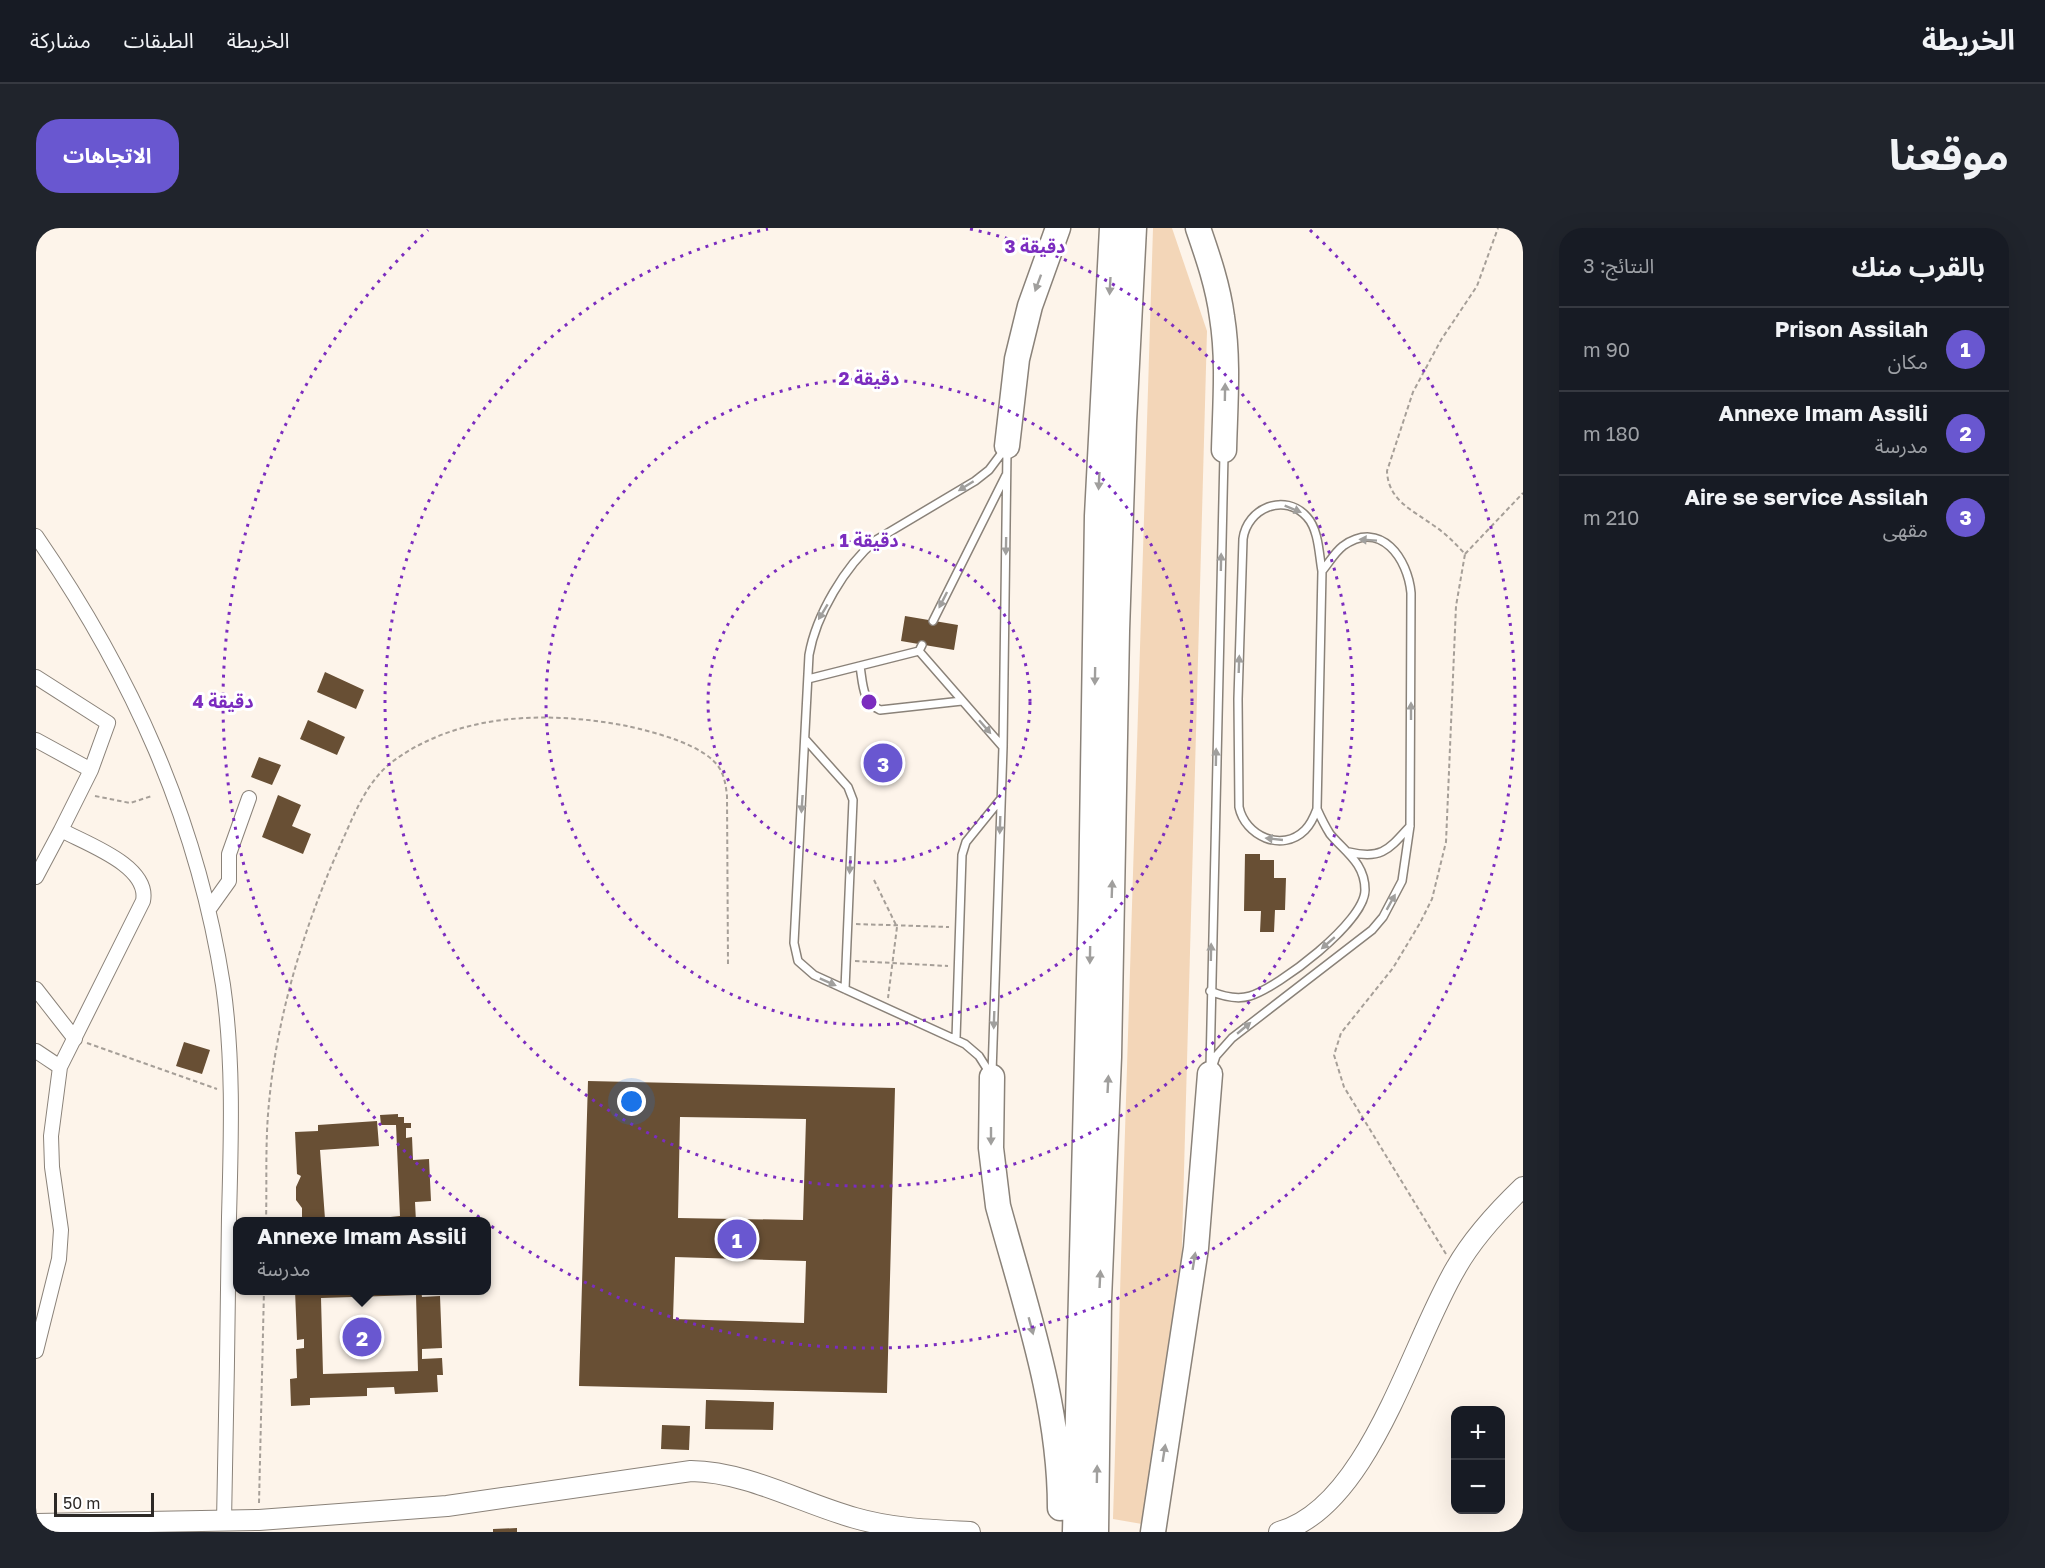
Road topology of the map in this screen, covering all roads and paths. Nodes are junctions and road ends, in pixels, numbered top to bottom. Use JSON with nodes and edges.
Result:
{"nodes":[{"id":1,"x":1058,"y":228,"type":"edge"},
{"id":2,"x":1112,"y":228,"type":"edge"},
{"id":3,"x":1134,"y":228,"type":"edge"},
{"id":4,"x":1198,"y":228,"type":"edge"},
{"id":5,"x":1007,"y":446,"type":"junction"},
{"id":6,"x":1224,"y":450,"type":"joint"},
{"id":7,"x":1007,"y":473,"type":"junction"},
{"id":8,"x":1523,"y":493,"type":"edge"},
{"id":9,"x":36,"y":536,"type":"edge"},
{"id":10,"x":1465,"y":554,"type":"dead end"},
{"id":11,"x":1322,"y":572,"type":"junction"},
{"id":12,"x":933,"y":621,"type":"dead end"},
{"id":13,"x":860,"y":666,"type":"junction"},
{"id":14,"x":36,"y":677,"type":"edge"},
{"id":15,"x":808,"y":679,"type":"junction"},
{"id":16,"x":962,"y":701,"type":"junction"},
{"id":17,"x":36,"y":740,"type":"edge"},
{"id":18,"x":806,"y":740,"type":"junction"},
{"id":19,"x":1002,"y":747,"type":"junction"},
{"id":20,"x":91,"y":770,"type":"junction"},
{"id":21,"x":80,"y":792,"type":"junction"},
{"id":22,"x":152,"y":796,"type":"dead end"},
{"id":23,"x":249,"y":798,"type":"dead end"},
{"id":24,"x":1000,"y":800,"type":"junction"},
{"id":25,"x":1317,"y":809,"type":"junction"},
{"id":26,"x":1410,"y":826,"type":"junction"},
{"id":27,"x":62,"y":830,"type":"junction"},
{"id":28,"x":1349,"y":852,"type":"junction"},
{"id":29,"x":36,"y":877,"type":"edge"},
{"id":30,"x":874,"y":880,"type":"dead end"},
{"id":31,"x":209,"y":909,"type":"junction"},
{"id":32,"x":847,"y":924,"type":"junction"},
{"id":33,"x":897,"y":927,"type":"junction"},
{"id":34,"x":959,"y":927,"type":"junction"},
{"id":35,"x":846,"y":961,"type":"junction"},
{"id":36,"x":893,"y":962,"type":"junction"},
{"id":37,"x":728,"y":966,"type":"dead end"},
{"id":38,"x":959,"y":967,"type":"junction"},
{"id":39,"x":36,"y":989,"type":"edge"},
{"id":40,"x":845,"y":989,"type":"junction"},
{"id":41,"x":1210,"y":991,"type":"junction"},
{"id":42,"x":886,"y":1007,"type":"junction"},
{"id":43,"x":75,"y":1039,"type":"junction"},
{"id":44,"x":956,"y":1039,"type":"junction"},
{"id":45,"x":36,"y":1051,"type":"edge"},
{"id":46,"x":60,"y":1067,"type":"junction"},
{"id":47,"x":1210,"y":1074,"type":"junction"},
{"id":48,"x":992,"y":1077,"type":"junction"},
{"id":49,"x":231,"y":1094,"type":"junction"},
{"id":50,"x":1522,"y":1188,"type":"edge"},
{"id":51,"x":266,"y":1217,"type":"edge"},
{"id":52,"x":264,"y":1295,"type":"edge"},
{"id":53,"x":36,"y":1351,"type":"edge"},
{"id":54,"x":259,"y":1520,"type":"junction"},
{"id":55,"x":224,"y":1522,"type":"junction"},
{"id":56,"x":36,"y":1524,"type":"edge"},
{"id":57,"x":970,"y":1532,"type":"edge"},
{"id":58,"x":1061,"y":1532,"type":"edge"},
{"id":59,"x":1075,"y":1532,"type":"edge"},
{"id":60,"x":1096,"y":1532,"type":"edge"},
{"id":61,"x":1153,"y":1532,"type":"edge"},
{"id":62,"x":1279,"y":1532,"type":"edge"}],
"edges":[{"from":1,"to":5,"type":"highway","one_way":true},
{"from":2,"to":59,"type":"highway","one_way":true},
{"from":60,"to":3,"type":"highway","one_way":true},
{"from":6,"to":4,"type":"highway","one_way":true},
{"from":5,"to":7,"type":"lane"},
{"from":5,"to":15,"type":"lane","one_way":true},
{"from":41,"to":6,"type":"lane","one_way":true},
{"from":7,"to":12,"type":"lane","one_way":true},
{"from":7,"to":19,"type":"lane","one_way":true},
{"from":8,"to":10,"type":"path"},
{"from":9,"to":31,"type":"street"},
{"from":11,"to":25,"type":"lane"},
{"from":25,"to":11,"type":"lane","one_way":true},
{"from":26,"to":11,"type":"lane","one_way":true},
{"from":13,"to":15,"type":"lane"},
{"from":13,"to":16,"type":"lane"},
{"from":13,"to":16,"type":"lane"},
{"from":14,"to":20,"type":"street"},
{"from":15,"to":18,"type":"lane"},
{"from":16,"to":19,"type":"lane","one_way":true},
{"from":17,"to":20,"type":"street"},
{"from":18,"to":32,"type":"lane","one_way":true},
{"from":18,"to":40,"type":"lane","one_way":true},
{"from":19,"to":24,"type":"lane"},
{"from":20,"to":21,"type":"street"},
{"from":21,"to":22,"type":"path"},
{"from":21,"to":27,"type":"street"},
{"from":23,"to":31,"type":"street"},
{"from":24,"to":34,"type":"lane"},
{"from":24,"to":48,"type":"lane","one_way":true},
{"from":25,"to":28,"type":"lane"},
{"from":26,"to":28,"type":"lane"},
{"from":47,"to":26,"type":"lane","one_way":true},
{"from":27,"to":29,"type":"street"},
{"from":27,"to":43,"type":"street"},
{"from":28,"to":41,"type":"lane","one_way":true},
{"from":30,"to":33,"type":"path"},
{"from":31,"to":49,"type":"street"},
{"from":32,"to":33,"type":"path"},
{"from":32,"to":35,"type":"lane"},
{"from":33,"to":34,"type":"path"},
{"from":33,"to":36,"type":"path"},
{"from":34,"to":38,"type":"lane"},
{"from":35,"to":36,"type":"path"},
{"from":35,"to":40,"type":"lane"},
{"from":36,"to":38,"type":"path"},
{"from":36,"to":42,"type":"path"},
{"from":37,"to":51,"type":"path"},
{"from":38,"to":44,"type":"lane"},
{"from":39,"to":43,"type":"street"},
{"from":40,"to":42,"type":"lane"},
{"from":41,"to":47,"type":"lane"},
{"from":42,"to":44,"type":"lane"},
{"from":43,"to":46,"type":"street"},
{"from":43,"to":49,"type":"path"},
{"from":44,"to":48,"type":"lane"},
{"from":45,"to":46,"type":"street"},
{"from":46,"to":53,"type":"street"},
{"from":61,"to":47,"type":"highway","one_way":true},
{"from":48,"to":58,"type":"highway","one_way":true},
{"from":49,"to":55,"type":"street"},
{"from":50,"to":62,"type":"street"},
{"from":52,"to":54,"type":"path"},
{"from":54,"to":55,"type":"street"},
{"from":54,"to":57,"type":"street"},
{"from":55,"to":56,"type":"street"}]}
